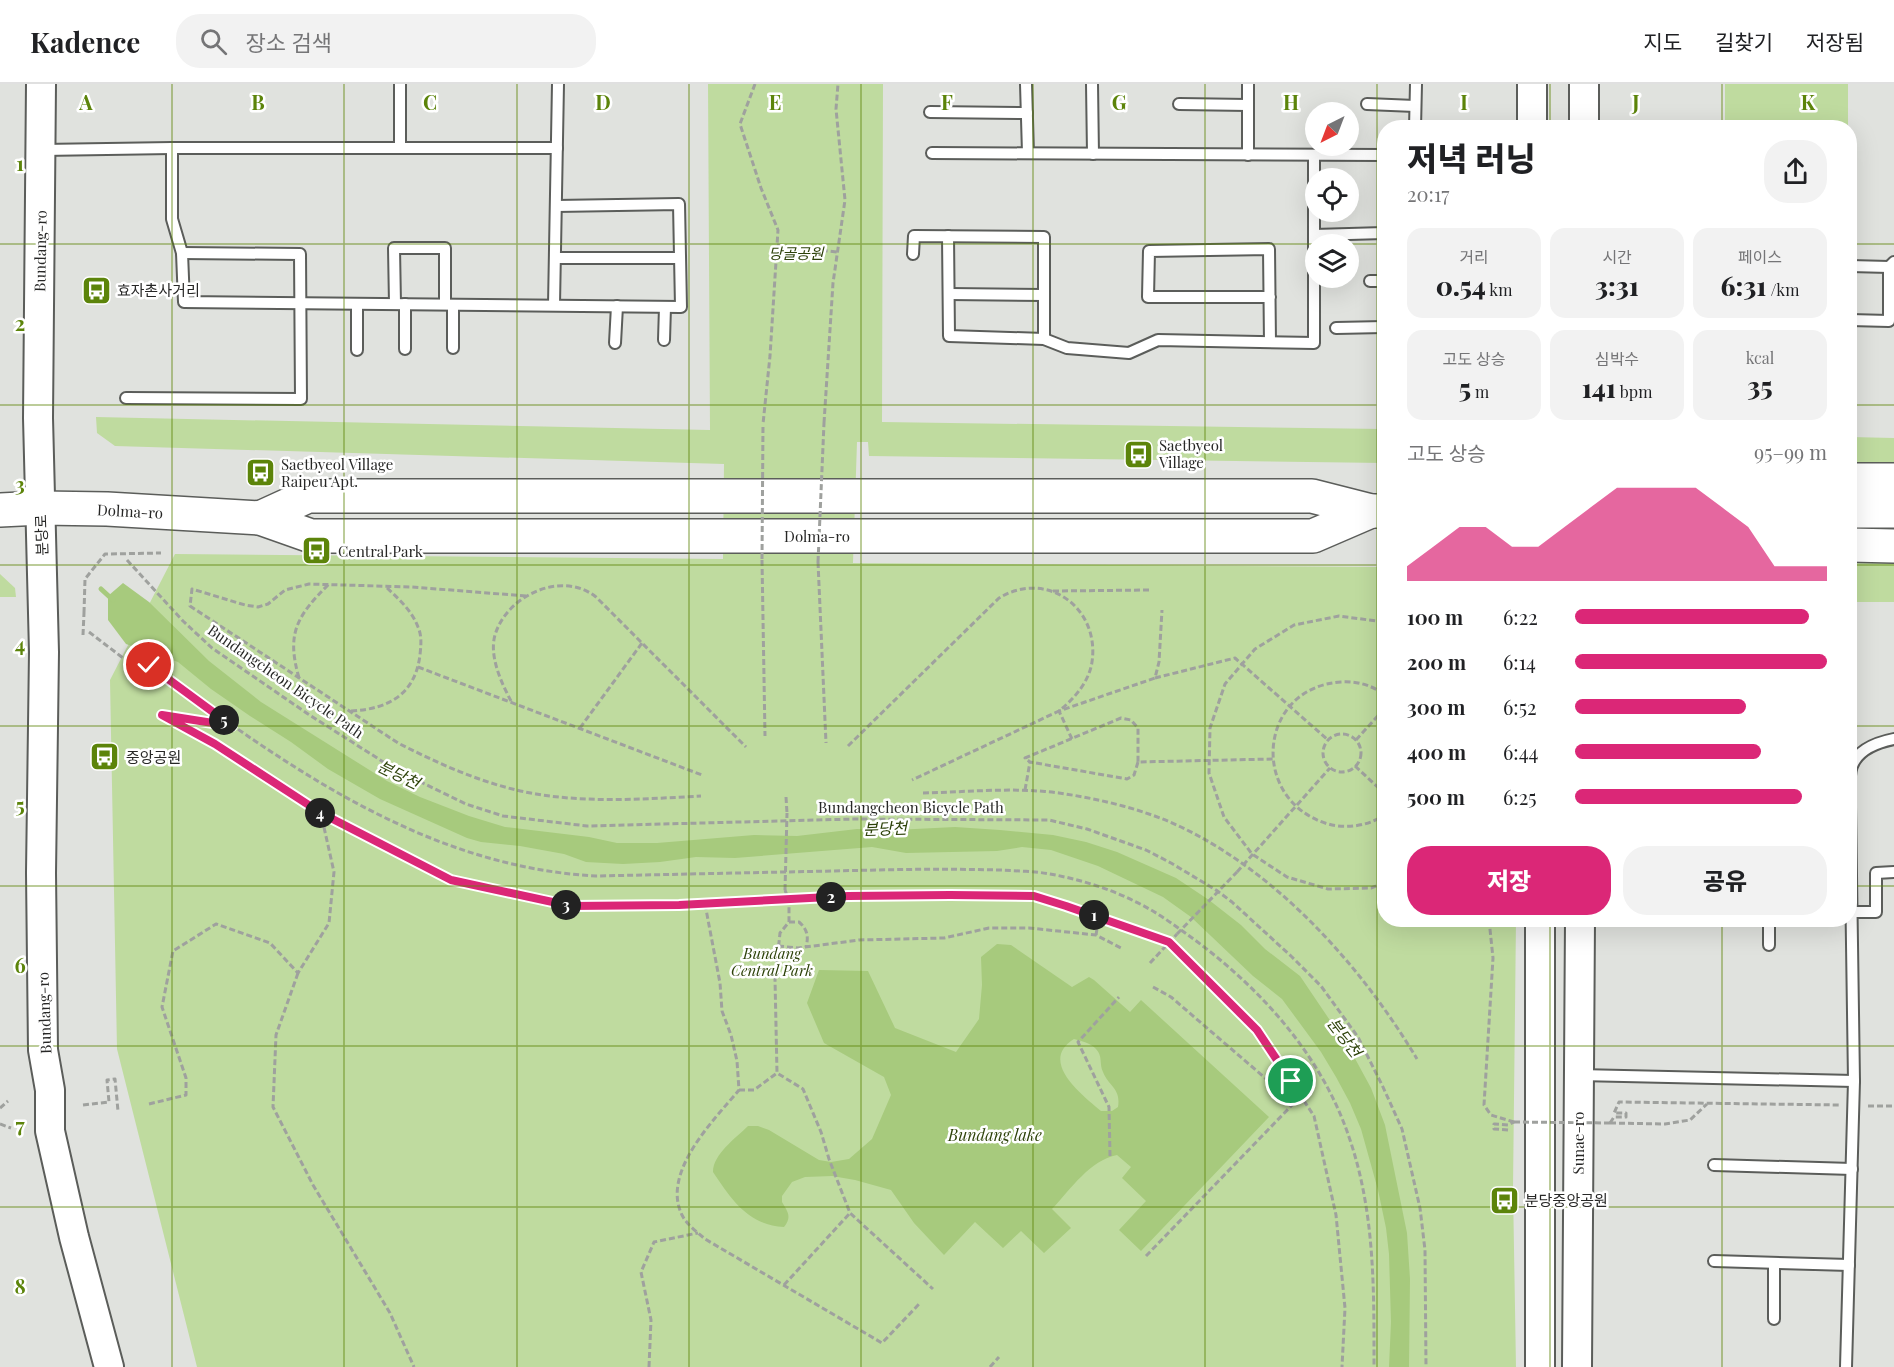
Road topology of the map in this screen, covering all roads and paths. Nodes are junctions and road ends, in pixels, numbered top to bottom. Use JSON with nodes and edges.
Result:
{"nodes":[{"id":1,"x":41,"y":84,"type":"edge"},
{"id":2,"x":400,"y":84,"type":"edge"},
{"id":3,"x":558,"y":84,"type":"edge"},
{"id":4,"x":755,"y":84,"type":"edge"},
{"id":5,"x":838,"y":84,"type":"edge"},
{"id":6,"x":1026,"y":84,"type":"edge"},
{"id":7,"x":1092,"y":84,"type":"edge"},
{"id":8,"x":1248,"y":84,"type":"edge"},
{"id":9,"x":1416,"y":84,"type":"edge"},
{"id":10,"x":1532,"y":84,"type":"edge"},
{"id":11,"x":1584,"y":84,"type":"edge"},
{"id":12,"x":1179,"y":104,"type":"dead end"},
{"id":13,"x":1367,"y":104,"type":"dead end"},
{"id":14,"x":1248,"y":105,"type":"junction"},
{"id":15,"x":1415,"y":106,"type":"junction"},
{"id":16,"x":930,"y":112,"type":"dead end"},
{"id":17,"x":1027,"y":113,"type":"junction"},
{"id":18,"x":1415,"y":120,"type":"edge"},
{"id":19,"x":1532,"y":120,"type":"edge"},
{"id":20,"x":1584,"y":120,"type":"edge"},
{"id":21,"x":172,"y":148,"type":"junction"},
{"id":22,"x":400,"y":148,"type":"junction"},
{"id":23,"x":557,"y":148,"type":"junction"},
{"id":24,"x":41,"y":150,"type":"junction"},
{"id":25,"x":932,"y":153,"type":"dead end"},
{"id":26,"x":1028,"y":153,"type":"junction"},
{"id":27,"x":1093,"y":154,"type":"junction"},
{"id":28,"x":1248,"y":155,"type":"junction"},
{"id":29,"x":1305,"y":155,"type":"edge"},
{"id":30,"x":1359,"y":155,"type":"edge"},
{"id":31,"x":1377,"y":155,"type":"edge"},
{"id":32,"x":1314,"y":156,"type":"edge"},
{"id":33,"x":556,"y":206,"type":"junction"},
{"id":34,"x":1377,"y":233,"type":"edge"},
{"id":35,"x":1314,"y":234,"type":"edge"},
{"id":36,"x":1349,"y":234,"type":"edge"},
{"id":37,"x":948,"y":236,"type":"junction"},
{"id":38,"x":777,"y":245,"type":"junction"},
{"id":39,"x":837,"y":252,"type":"junction"},
{"id":40,"x":182,"y":253,"type":"junction"},
{"id":41,"x":913,"y":254,"type":"dead end"},
{"id":42,"x":555,"y":258,"type":"junction"},
{"id":43,"x":680,"y":258,"type":"junction"},
{"id":44,"x":1892,"y":264,"type":"edge"},
{"id":45,"x":1857,"y":266,"type":"edge"},
{"id":46,"x":1370,"y":281,"type":"dead end"},
{"id":47,"x":1377,"y":281,"type":"edge"},
{"id":48,"x":1314,"y":288,"type":"edge"},
{"id":49,"x":949,"y":294,"type":"junction"},
{"id":50,"x":1044,"y":295,"type":"junction"},
{"id":51,"x":1270,"y":297,"type":"junction"},
{"id":52,"x":301,"y":304,"type":"junction"},
{"id":53,"x":357,"y":304,"type":"junction"},
{"id":54,"x":400,"y":304,"type":"junction"},
{"id":55,"x":449,"y":305,"type":"junction"},
{"id":56,"x":554,"y":305,"type":"junction"},
{"id":57,"x":617,"y":306,"type":"junction"},
{"id":58,"x":665,"y":307,"type":"junction"},
{"id":59,"x":1857,"y":321,"type":"edge"},
{"id":60,"x":1377,"y":327,"type":"edge"},
{"id":61,"x":1336,"y":328,"type":"dead end"},
{"id":62,"x":1044,"y":339,"type":"junction"},
{"id":63,"x":664,"y":340,"type":"dead end"},
{"id":64,"x":1270,"y":342,"type":"junction"},
{"id":65,"x":615,"y":343,"type":"dead end"},
{"id":66,"x":453,"y":348,"type":"dead end"},
{"id":67,"x":357,"y":350,"type":"dead end"},
{"id":68,"x":405,"y":350,"type":"dead end"},
{"id":69,"x":126,"y":398,"type":"dead end"},
{"id":70,"x":1857,"y":480,"type":"edge"},
{"id":71,"x":1894,"y":480,"type":"edge"},
{"id":72,"x":41,"y":508,"type":"junction"},
{"id":73,"x":0,"y":510,"type":"edge"},
{"id":74,"x":1377,"y":511,"type":"edge"},
{"id":75,"x":1857,"y":511,"type":"edge"},
{"id":76,"x":1894,"y":511,"type":"edge"},
{"id":77,"x":1857,"y":545,"type":"edge"},
{"id":78,"x":1894,"y":546,"type":"edge"},
{"id":79,"x":161,"y":553,"type":"dead end"},
{"id":80,"x":127,"y":560,"type":"dead end"},
{"id":81,"x":329,"y":584,"type":"junction"},
{"id":82,"x":386,"y":586,"type":"junction"},
{"id":83,"x":1150,"y":590,"type":"dead end"},
{"id":84,"x":1050,"y":591,"type":"junction"},
{"id":85,"x":526,"y":596,"type":"junction"},
{"id":86,"x":1162,"y":610,"type":"dead end"},
{"id":87,"x":1377,"y":621,"type":"edge"},
{"id":88,"x":89,"y":632,"type":"dead end"},
{"id":89,"x":83,"y":635,"type":"dead end"},
{"id":90,"x":642,"y":643,"type":"junction"},
{"id":91,"x":1242,"y":664,"type":"junction"},
{"id":92,"x":418,"y":667,"type":"junction"},
{"id":93,"x":299,"y":678,"type":"junction"},
{"id":94,"x":1155,"y":678,"type":"junction"},
{"id":95,"x":1377,"y":689,"type":"edge"},
{"id":96,"x":511,"y":701,"type":"junction"},
{"id":97,"x":1289,"y":707,"type":"junction"},
{"id":98,"x":349,"y":711,"type":"junction"},
{"id":99,"x":1059,"y":711,"type":"junction"},
{"id":100,"x":1377,"y":717,"type":"edge"},
{"id":101,"x":232,"y":726,"type":"junction"},
{"id":102,"x":580,"y":728,"type":"junction"},
{"id":103,"x":765,"y":736,"type":"dead end"},
{"id":104,"x":1072,"y":739,"type":"junction"},
{"id":105,"x":1894,"y":739,"type":"edge"},
{"id":106,"x":1328,"y":740,"type":"junction"},
{"id":107,"x":1356,"y":740,"type":"junction"},
{"id":108,"x":826,"y":742,"type":"dead end"},
{"id":109,"x":848,"y":746,"type":"dead end"},
{"id":110,"x":746,"y":747,"type":"dead end"},
{"id":111,"x":1857,"y":756,"type":"edge"},
{"id":112,"x":1273,"y":759,"type":"junction"},
{"id":113,"x":1030,"y":762,"type":"junction"},
{"id":114,"x":1138,"y":762,"type":"junction"},
{"id":115,"x":1209,"y":762,"type":"junction"},
{"id":116,"x":1355,"y":766,"type":"junction"},
{"id":117,"x":1330,"y":768,"type":"junction"},
{"id":118,"x":702,"y":775,"type":"dead end"},
{"id":119,"x":912,"y":780,"type":"dead end"},
{"id":120,"x":1377,"y":786,"type":"edge"},
{"id":121,"x":1025,"y":790,"type":"junction"},
{"id":122,"x":923,"y":794,"type":"dead end"},
{"id":123,"x":701,"y":796,"type":"dead end"},
{"id":124,"x":786,"y":797,"type":"dead end"},
{"id":125,"x":1295,"y":807,"type":"junction"},
{"id":126,"x":321,"y":813,"type":"junction"},
{"id":127,"x":1377,"y":819,"type":"edge"},
{"id":128,"x":1252,"y":854,"type":"junction"},
{"id":129,"x":1243,"y":864,"type":"junction"},
{"id":130,"x":1894,"y":872,"type":"edge"},
{"id":131,"x":1377,"y":886,"type":"edge"},
{"id":132,"x":788,"y":899,"type":"junction"},
{"id":133,"x":705,"y":904,"type":"junction"},
{"id":134,"x":1857,"y":912,"type":"edge"},
{"id":135,"x":1099,"y":917,"type":"junction"},
{"id":136,"x":789,"y":922,"type":"junction"},
{"id":137,"x":1490,"y":927,"type":"edge"},
{"id":138,"x":1540,"y":927,"type":"edge"},
{"id":139,"x":1580,"y":927,"type":"edge"},
{"id":140,"x":1769,"y":927,"type":"edge"},
{"id":141,"x":1851,"y":927,"type":"edge"},
{"id":142,"x":1096,"y":935,"type":"junction"},
{"id":143,"x":1169,"y":942,"type":"junction"},
{"id":144,"x":1769,"y":945,"type":"dead end"},
{"id":145,"x":778,"y":946,"type":"junction"},
{"id":146,"x":806,"y":947,"type":"junction"},
{"id":147,"x":1121,"y":948,"type":"dead end"},
{"id":148,"x":1150,"y":963,"type":"dead end"},
{"id":149,"x":298,"y":973,"type":"junction"},
{"id":150,"x":1153,"y":987,"type":"dead end"},
{"id":151,"x":1119,"y":997,"type":"dead end"},
{"id":152,"x":1417,"y":1059,"type":"dead end"},
{"id":153,"x":777,"y":1073,"type":"junction"},
{"id":154,"x":1579,"y":1075,"type":"junction"},
{"id":155,"x":1291,"y":1081,"type":"junction"},
{"id":156,"x":1854,"y":1081,"type":"junction"},
{"id":157,"x":739,"y":1090,"type":"junction"},
{"id":158,"x":8,"y":1101,"type":"dead end"},
{"id":159,"x":1294,"y":1103,"type":"junction"},
{"id":160,"x":1708,"y":1103,"type":"junction"},
{"id":161,"x":149,"y":1104,"type":"dead end"},
{"id":162,"x":83,"y":1105,"type":"dead end"},
{"id":163,"x":1847,"y":1106,"type":"dead end"},
{"id":164,"x":1859,"y":1106,"type":"dead end"},
{"id":165,"x":1894,"y":1106,"type":"edge"},
{"id":166,"x":0,"y":1108,"type":"edge"},
{"id":167,"x":118,"y":1111,"type":"dead end"},
{"id":168,"x":1514,"y":1122,"type":"junction"},
{"id":169,"x":1610,"y":1123,"type":"junction"},
{"id":170,"x":0,"y":1124,"type":"edge"},
{"id":171,"x":11,"y":1128,"type":"dead end"},
{"id":172,"x":1508,"y":1130,"type":"dead end"},
{"id":173,"x":1110,"y":1156,"type":"dead end"},
{"id":174,"x":1714,"y":1165,"type":"dead end"},
{"id":175,"x":1852,"y":1169,"type":"junction"},
{"id":176,"x":850,"y":1213,"type":"junction"},
{"id":177,"x":698,"y":1233,"type":"junction"},
{"id":178,"x":1146,"y":1256,"type":"dead end"},
{"id":179,"x":1714,"y":1261,"type":"dead end"},
{"id":180,"x":1774,"y":1263,"type":"junction"},
{"id":181,"x":1849,"y":1265,"type":"junction"},
{"id":182,"x":784,"y":1285,"type":"junction"},
{"id":183,"x":933,"y":1289,"type":"dead end"},
{"id":184,"x":920,"y":1303,"type":"dead end"},
{"id":185,"x":1774,"y":1319,"type":"dead end"},
{"id":186,"x":999,"y":1358,"type":"dead end"},
{"id":187,"x":109,"y":1367,"type":"edge"},
{"id":188,"x":414,"y":1367,"type":"edge"},
{"id":189,"x":649,"y":1367,"type":"edge"},
{"id":190,"x":990,"y":1367,"type":"edge"},
{"id":191,"x":1342,"y":1367,"type":"edge"},
{"id":192,"x":1374,"y":1367,"type":"edge"},
{"id":193,"x":1426,"y":1367,"type":"edge"},
{"id":194,"x":1540,"y":1367,"type":"edge"},
{"id":195,"x":1577,"y":1367,"type":"edge"},
{"id":196,"x":1846,"y":1367,"type":"edge"}],
"edges":[{"from":1,"to":24,"type":"main road"},
{"from":2,"to":22,"type":"lane"},
{"from":3,"to":23,"type":"lane"},
{"from":4,"to":38,"type":"path"},
{"from":5,"to":39,"type":"path"},
{"from":6,"to":17,"type":"lane"},
{"from":7,"to":27,"type":"lane"},
{"from":8,"to":14,"type":"lane"},
{"from":9,"to":15,"type":"lane"},
{"from":10,"to":19,"type":"main road"},
{"from":11,"to":20,"type":"main road"},
{"from":12,"to":14,"type":"lane"},
{"from":13,"to":15,"type":"lane"},
{"from":14,"to":28,"type":"lane"},
{"from":15,"to":18,"type":"lane"},
{"from":16,"to":17,"type":"lane"},
{"from":17,"to":26,"type":"lane"},
{"from":21,"to":22,"type":"lane"},
{"from":21,"to":24,"type":"lane"},
{"from":21,"to":40,"type":"lane"},
{"from":22,"to":23,"type":"lane"},
{"from":23,"to":33,"type":"lane"},
{"from":24,"to":72,"type":"main road","name":"분당로"},
{"from":25,"to":26,"type":"lane"},
{"from":26,"to":27,"type":"lane"},
{"from":27,"to":28,"type":"lane"},
{"from":28,"to":29,"type":"lane"},
{"from":30,"to":31,"type":"lane"},
{"from":32,"to":35,"type":"lane"},
{"from":33,"to":42,"type":"lane"},
{"from":33,"to":43,"type":"lane"},
{"from":34,"to":36,"type":"lane"},
{"from":37,"to":41,"type":"lane"},
{"from":37,"to":49,"type":"lane"},
{"from":37,"to":50,"type":"lane"},
{"from":38,"to":39,"type":"path"},
{"from":38,"to":103,"type":"path","bridge":true},
{"from":39,"to":108,"type":"path","bridge":true},
{"from":40,"to":52,"type":"lane"},
{"from":40,"to":52,"type":"lane"},
{"from":42,"to":43,"type":"lane"},
{"from":42,"to":56,"type":"lane"},
{"from":43,"to":58,"type":"lane"},
{"from":44,"to":45,"type":"lane"},
{"from":44,"to":59,"type":"lane"},
{"from":46,"to":47,"type":"lane"},
{"from":48,"to":64,"type":"lane"},
{"from":49,"to":50,"type":"lane"},
{"from":49,"to":62,"type":"lane"},
{"from":50,"to":62,"type":"lane"},
{"from":51,"to":51,"type":"lane"},
{"from":51,"to":64,"type":"lane"},
{"from":52,"to":53,"type":"lane"},
{"from":52,"to":69,"type":"lane"},
{"from":53,"to":54,"type":"lane"},
{"from":53,"to":67,"type":"lane"},
{"from":54,"to":55,"type":"lane"},
{"from":54,"to":55,"type":"lane"},
{"from":54,"to":68,"type":"lane"},
{"from":55,"to":56,"type":"lane"},
{"from":55,"to":66,"type":"lane"},
{"from":56,"to":57,"type":"lane"},
{"from":57,"to":58,"type":"lane"},
{"from":57,"to":65,"type":"lane"},
{"from":58,"to":63,"type":"lane"},
{"from":60,"to":61,"type":"lane"},
{"from":62,"to":64,"type":"lane"},
{"from":70,"to":71,"type":"main road"},
{"from":72,"to":73,"type":"main road","name":"Dolma-ro"},
{"from":72,"to":74,"type":"main road","name":"Dolma-ro"},
{"from":72,"to":187,"type":"main road","name":"분당로"},
{"from":75,"to":76,"type":"main road"},
{"from":77,"to":78,"type":"main road"},
{"from":79,"to":89,"type":"path","bridge":true},
{"from":80,"to":193,"type":"path","name":"Bundangcheon Bicycle Path"},
{"from":81,"to":82,"type":"path"},
{"from":81,"to":93,"type":"path"},
{"from":81,"to":93,"type":"path"},
{"from":82,"to":85,"type":"path"},
{"from":82,"to":92,"type":"path"},
{"from":83,"to":84,"type":"path"},
{"from":84,"to":99,"type":"path"},
{"from":84,"to":109,"type":"path"},
{"from":85,"to":90,"type":"path"},
{"from":85,"to":96,"type":"path"},
{"from":86,"to":94,"type":"path"},
{"from":87,"to":91,"type":"path"},
{"from":88,"to":101,"type":"path"},
{"from":90,"to":102,"type":"path"},
{"from":90,"to":110,"type":"path"},
{"from":91,"to":94,"type":"path"},
{"from":91,"to":97,"type":"path"},
{"from":91,"to":115,"type":"path"},
{"from":92,"to":96,"type":"path"},
{"from":92,"to":98,"type":"path"},
{"from":93,"to":98,"type":"path"},
{"from":94,"to":99,"type":"path"},
{"from":95,"to":97,"type":"path"},
{"from":96,"to":102,"type":"path"},
{"from":97,"to":106,"type":"path"},
{"from":97,"to":112,"type":"path"},
{"from":98,"to":123,"type":"path"},
{"from":99,"to":104,"type":"path"},
{"from":99,"to":119,"type":"path"},
{"from":100,"to":107,"type":"path"},
{"from":101,"to":126,"type":"path"},
{"from":101,"to":192,"type":"path"},
{"from":102,"to":118,"type":"path"},
{"from":104,"to":113,"type":"path"},
{"from":104,"to":114,"type":"path"},
{"from":105,"to":111,"type":"lane"},
{"from":106,"to":107,"type":"path"},
{"from":106,"to":117,"type":"path"},
{"from":107,"to":116,"type":"path"},
{"from":112,"to":115,"type":"path"},
{"from":112,"to":125,"type":"path"},
{"from":113,"to":114,"type":"path"},
{"from":113,"to":121,"type":"path"},
{"from":114,"to":115,"type":"path"},
{"from":115,"to":128,"type":"path"},
{"from":116,"to":117,"type":"path"},
{"from":116,"to":120,"type":"path"},
{"from":117,"to":125,"type":"path"},
{"from":121,"to":122,"type":"path"},
{"from":121,"to":129,"type":"path"},
{"from":124,"to":132,"type":"path","bridge":true},
{"from":125,"to":127,"type":"path"},
{"from":125,"to":128,"type":"path"},
{"from":126,"to":133,"type":"path"},
{"from":126,"to":149,"type":"path"},
{"from":128,"to":129,"type":"path"},
{"from":128,"to":131,"type":"path"},
{"from":129,"to":143,"type":"path","bridge":true},
{"from":129,"to":152,"type":"path"},
{"from":130,"to":134,"type":"lane"},
{"from":132,"to":133,"type":"path"},
{"from":132,"to":135,"type":"path"},
{"from":132,"to":136,"type":"path"},
{"from":133,"to":157,"type":"path"},
{"from":135,"to":142,"type":"path"},
{"from":135,"to":143,"type":"path"},
{"from":136,"to":145,"type":"path"},
{"from":136,"to":146,"type":"path"},
{"from":137,"to":168,"type":"path"},
{"from":138,"to":194,"type":"main road"},
{"from":139,"to":154,"type":"main road","name":"Sunae-ro"},
{"from":140,"to":144,"type":"lane"},
{"from":141,"to":156,"type":"lane"},
{"from":142,"to":146,"type":"path"},
{"from":142,"to":147,"type":"path"},
{"from":143,"to":148,"type":"path"},
{"from":143,"to":155,"type":"path"},
{"from":145,"to":146,"type":"path"},
{"from":145,"to":153,"type":"path"},
{"from":149,"to":161,"type":"path"},
{"from":149,"to":188,"type":"path"},
{"from":150,"to":159,"type":"path"},
{"from":151,"to":173,"type":"path"},
{"from":153,"to":157,"type":"path"},
{"from":153,"to":176,"type":"path"},
{"from":154,"to":156,"type":"lane"},
{"from":154,"to":195,"type":"main road","name":"Sunae-ro"},
{"from":155,"to":159,"type":"path"},
{"from":155,"to":191,"type":"path"},
{"from":156,"to":175,"type":"lane"},
{"from":157,"to":177,"type":"path"},
{"from":158,"to":166,"type":"path"},
{"from":159,"to":178,"type":"path"},
{"from":160,"to":163,"type":"path"},
{"from":160,"to":169,"type":"path"},
{"from":160,"to":169,"type":"path"},
{"from":162,"to":167,"type":"path"},
{"from":164,"to":165,"type":"path"},
{"from":168,"to":169,"type":"path","bridge":true},
{"from":168,"to":172,"type":"path","bridge":true},
{"from":170,"to":171,"type":"path"},
{"from":174,"to":175,"type":"lane"},
{"from":175,"to":181,"type":"lane"},
{"from":176,"to":182,"type":"path"},
{"from":176,"to":183,"type":"path"},
{"from":177,"to":182,"type":"path"},
{"from":177,"to":189,"type":"path"},
{"from":179,"to":180,"type":"lane"},
{"from":180,"to":181,"type":"lane"},
{"from":180,"to":185,"type":"lane"},
{"from":181,"to":196,"type":"lane"},
{"from":182,"to":184,"type":"path"},
{"from":186,"to":190,"type":"path"}]}
